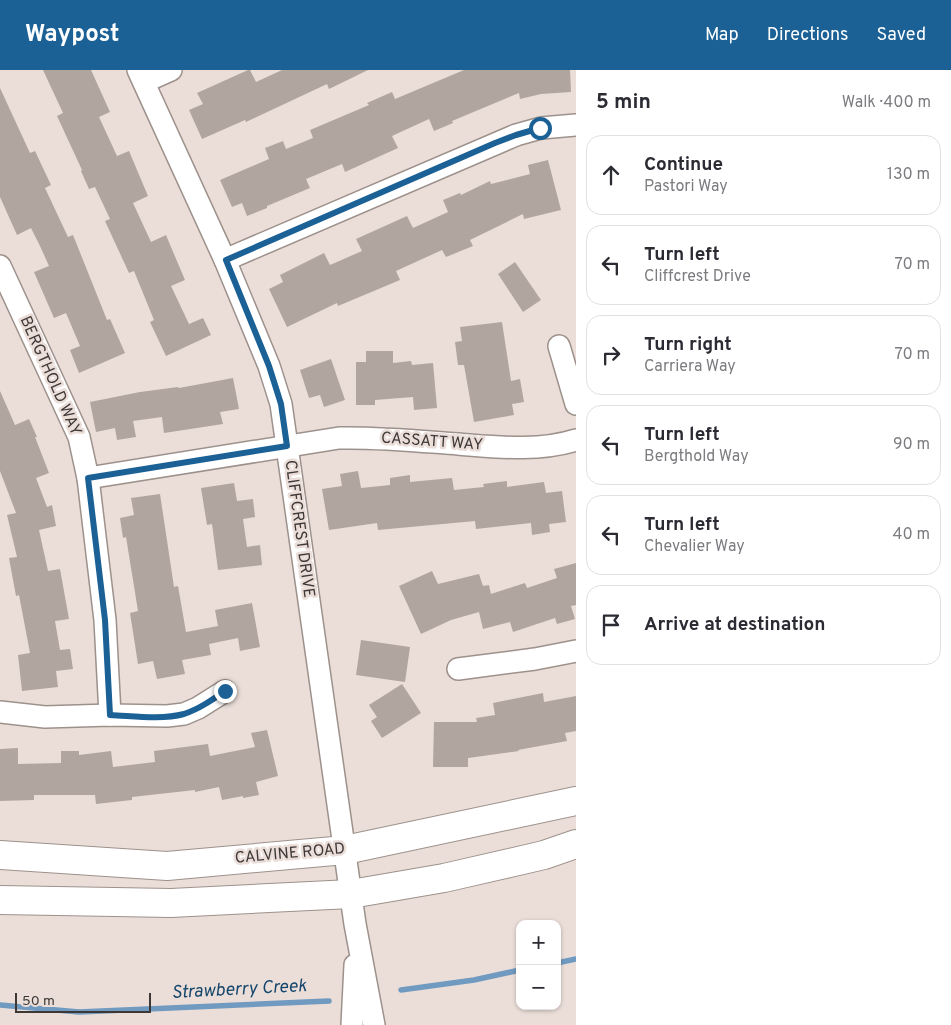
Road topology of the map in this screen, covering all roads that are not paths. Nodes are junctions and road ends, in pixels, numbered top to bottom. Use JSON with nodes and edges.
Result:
{"nodes":[{"id":1,"x":170,"y":70,"type":"edge"},
{"id":2,"x":141,"y":76,"type":"edge"},
{"id":3,"x":576,"y":126,"type":"edge"},
{"id":4,"x":226,"y":260,"type":"junction"},
{"id":5,"x":2,"y":275,"type":"edge"},
{"id":6,"x":559,"y":346,"type":"dead end"},
{"id":7,"x":576,"y":404,"type":"edge"},
{"id":8,"x":576,"y":440,"type":"edge"},
{"id":9,"x":287,"y":446,"type":"junction"},
{"id":10,"x":88,"y":478,"type":"junction"},
{"id":11,"x":576,"y":651,"type":"edge"},
{"id":12,"x":458,"y":669,"type":"dead end"},
{"id":13,"x":225,"y":691,"type":"dead end"},
{"id":14,"x":0,"y":712,"type":"edge"},
{"id":15,"x":110,"y":715,"type":"junction"},
{"id":16,"x":576,"y":801,"type":"edge"},
{"id":17,"x":576,"y":844,"type":"edge"},
{"id":18,"x":345,"y":850,"type":"junction"},
{"id":19,"x":0,"y":855,"type":"edge"},
{"id":20,"x":351,"y":894,"type":"junction"},
{"id":21,"x":0,"y":900,"type":"edge"},
{"id":22,"x":356,"y":930,"type":"junction"},
{"id":23,"x":352,"y":1025,"type":"edge"},
{"id":24,"x":374,"y":1025,"type":"edge"}],
"edges":[{"from":1,"to":2,"type":"street"},
{"from":2,"to":4,"type":"street","name":"CLIFFCREST DRIVE"},
{"from":3,"to":4,"type":"street"},
{"from":4,"to":9,"type":"street","name":"CLIFFCREST DRIVE"},
{"from":5,"to":10,"type":"street","name":"BERGTHOLD WAY"},
{"from":6,"to":7,"type":"street"},
{"from":8,"to":9,"type":"street","name":"CASSATT WAY"},
{"from":9,"to":10,"type":"street","name":"CASSATT WAY"},
{"from":9,"to":18,"type":"street","name":"CLIFFCREST DRIVE"},
{"from":10,"to":15,"type":"street","name":"BERGTHOLD WAY"},
{"from":11,"to":12,"type":"street"},
{"from":13,"to":15,"type":"street"},
{"from":14,"to":15,"type":"street"},
{"from":16,"to":18,"type":"main road","name":"CALVINE ROAD"},
{"from":17,"to":20,"type":"main road"},
{"from":18,"to":19,"type":"main road","name":"CALVINE ROAD"},
{"from":18,"to":20,"type":"street","name":"CLIFFCREST DRIVE"},
{"from":20,"to":21,"type":"main road"},
{"from":20,"to":22,"type":"street","name":"CLIFFCREST DRIVE"},
{"from":22,"to":23,"type":"street"},
{"from":22,"to":24,"type":"street"}]}
